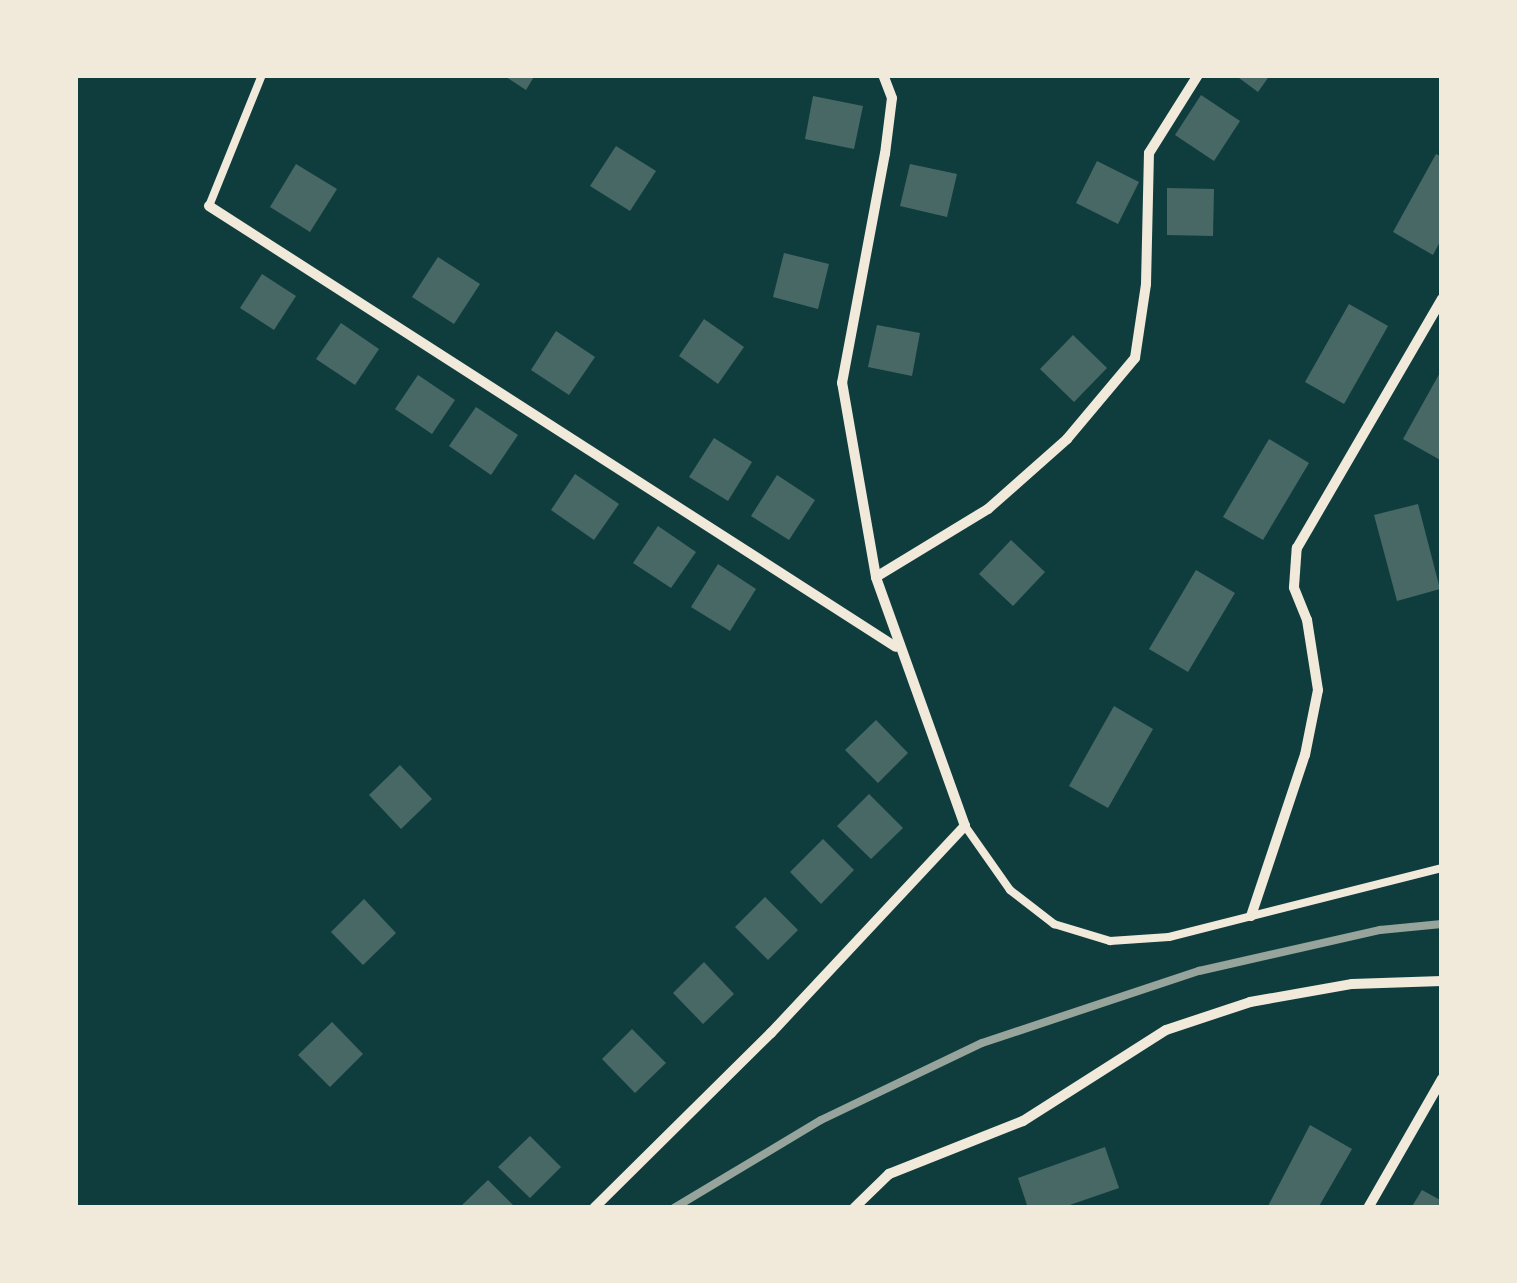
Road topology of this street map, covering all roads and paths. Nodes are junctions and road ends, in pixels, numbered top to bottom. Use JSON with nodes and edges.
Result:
{"nodes":[{"id":1,"x":262,"y":75,"type":"edge"},
{"id":2,"x":882,"y":75,"type":"edge"},
{"id":3,"x":1198,"y":75,"type":"edge"},
{"id":4,"x":209,"y":206,"type":"joint"},
{"id":5,"x":1442,"y":299,"type":"edge"},
{"id":6,"x":876,"y":577,"type":"junction"},
{"id":7,"x":897,"y":647,"type":"junction"},
{"id":8,"x":965,"y":826,"type":"junction"},
{"id":9,"x":1442,"y":868,"type":"edge"},
{"id":10,"x":1251,"y":916,"type":"junction"},
{"id":11,"x":1442,"y":981,"type":"edge"},
{"id":12,"x":1442,"y":1079,"type":"edge"},
{"id":13,"x":594,"y":1208,"type":"edge"},
{"id":14,"x":854,"y":1208,"type":"edge"},
{"id":15,"x":1368,"y":1208,"type":"edge"}],
"edges":[{"from":1,"to":4,"type":"lane"},
{"from":2,"to":6,"type":"street"},
{"from":3,"to":6,"type":"street"},
{"from":4,"to":7,"type":"street"},
{"from":5,"to":10,"type":"street"},
{"from":6,"to":7,"type":"street"},
{"from":7,"to":8,"type":"street"},
{"from":8,"to":10,"type":"lane"},
{"from":8,"to":13,"type":"street"},
{"from":9,"to":10,"type":"lane"},
{"from":11,"to":14,"type":"street"},
{"from":12,"to":15,"type":"street"}]}
